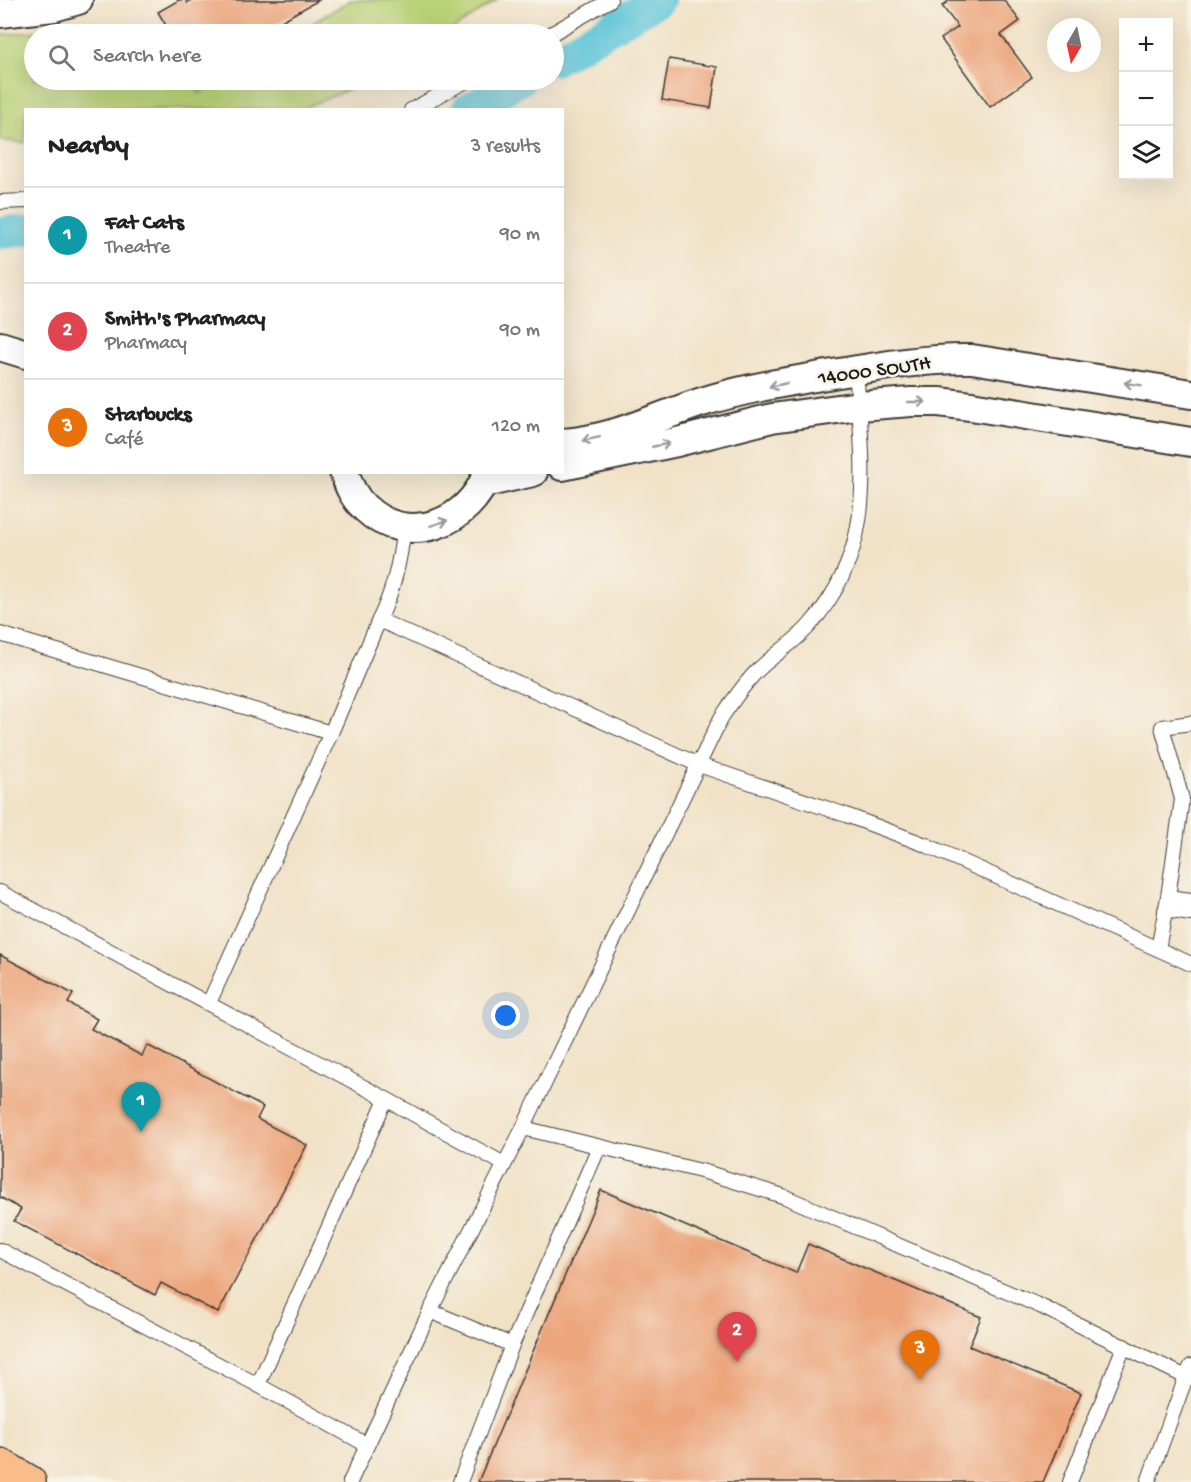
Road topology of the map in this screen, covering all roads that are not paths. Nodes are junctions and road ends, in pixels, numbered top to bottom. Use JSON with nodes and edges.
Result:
{"nodes":[{"id":1,"x":78,"y":0,"type":"edge"},
{"id":2,"x":610,"y":0,"type":"edge"},
{"id":3,"x":0,"y":13,"type":"edge"},
{"id":4,"x":564,"y":27,"type":"edge"},
{"id":5,"x":449,"y":90,"type":"edge"},
{"id":6,"x":415,"y":108,"type":"edge"},
{"id":7,"x":24,"y":201,"type":"edge"},
{"id":8,"x":0,"y":202,"type":"edge"},
{"id":9,"x":0,"y":346,"type":"edge"},
{"id":10,"x":24,"y":353,"type":"edge"},
{"id":11,"x":856,"y":370,"type":"junction"},
{"id":12,"x":1191,"y":394,"type":"edge"},
{"id":13,"x":859,"y":406,"type":"junction"},
{"id":14,"x":1191,"y":442,"type":"edge"},
{"id":15,"x":564,"y":443,"type":"edge"},
{"id":16,"x":564,"y":466,"type":"edge"},
{"id":17,"x":345,"y":474,"type":"edge"},
{"id":18,"x":517,"y":474,"type":"edge"},
{"id":19,"x":486,"y":478,"type":"edge"},
{"id":20,"x":404,"y":527,"type":"junction"},
{"id":21,"x":379,"y":620,"type":"junction"},
{"id":22,"x":0,"y":634,"type":"edge"},
{"id":23,"x":1191,"y":723,"type":"edge"},
{"id":24,"x":331,"y":733,"type":"junction"},
{"id":25,"x":699,"y":765,"type":"junction"},
{"id":26,"x":1185,"y":785,"type":"edge"},
{"id":27,"x":0,"y":892,"type":"edge"},
{"id":28,"x":1191,"y":900,"type":"edge"},
{"id":29,"x":1167,"y":903,"type":"junction"},
{"id":30,"x":1191,"y":914,"type":"edge"},
{"id":31,"x":1158,"y":949,"type":"junction"},
{"id":32,"x":1191,"y":964,"type":"edge"},
{"id":33,"x":209,"y":1003,"type":"junction"},
{"id":34,"x":386,"y":1099,"type":"junction"},
{"id":35,"x":523,"y":1128,"type":"junction"},
{"id":36,"x":599,"y":1147,"type":"junction"},
{"id":37,"x":504,"y":1164,"type":"junction"},
{"id":38,"x":0,"y":1250,"type":"edge"},
{"id":39,"x":430,"y":1311,"type":"junction"},
{"id":40,"x":512,"y":1345,"type":"junction"},
{"id":41,"x":1124,"y":1346,"type":"junction"},
{"id":42,"x":1189,"y":1374,"type":"edge"},
{"id":43,"x":258,"y":1385,"type":"junction"},
{"id":44,"x":368,"y":1445,"type":"junction"},
{"id":45,"x":0,"y":1465,"type":"edge"},
{"id":46,"x":29,"y":1482,"type":"edge"},
{"id":47,"x":350,"y":1482,"type":"edge"},
{"id":48,"x":460,"y":1482,"type":"edge"},
{"id":49,"x":1070,"y":1482,"type":"edge"},
{"id":50,"x":1148,"y":1482,"type":"edge"}],
"edges":[{"from":1,"to":3,"type":"street"},
{"from":2,"to":4,"type":"lane"},
{"from":5,"to":6,"type":"lane"},
{"from":7,"to":8,"type":"lane"},
{"from":9,"to":10,"type":"street"},
{"from":12,"to":11,"type":"street","name":"14000 SOUTH","one_way":true},
{"from":11,"to":13,"type":"lane"},
{"from":11,"to":15,"type":"street","name":"14000 SOUTH","one_way":true},
{"from":13,"to":14,"type":"street","name":"14000 SOUTH","one_way":true},
{"from":16,"to":13,"type":"street","name":"14000 SOUTH","one_way":true},
{"from":13,"to":25,"type":"lane"},
{"from":17,"to":20,"type":"street"},
{"from":18,"to":19,"type":"street"},
{"from":20,"to":19,"type":"street","one_way":true},
{"from":20,"to":21,"type":"lane"},
{"from":21,"to":24,"type":"lane"},
{"from":21,"to":25,"type":"lane"},
{"from":22,"to":24,"type":"lane"},
{"from":23,"to":26,"type":"lane"},
{"from":24,"to":33,"type":"lane"},
{"from":25,"to":31,"type":"lane"},
{"from":25,"to":35,"type":"lane"},
{"from":26,"to":29,"type":"lane"},
{"from":27,"to":33,"type":"lane"},
{"from":28,"to":29,"type":"lane"},
{"from":29,"to":30,"type":"lane"},
{"from":29,"to":31,"type":"lane"},
{"from":31,"to":32,"type":"lane"},
{"from":33,"to":34,"type":"lane"},
{"from":34,"to":37,"type":"lane"},
{"from":34,"to":43,"type":"lane"},
{"from":35,"to":36,"type":"lane"},
{"from":35,"to":37,"type":"lane"},
{"from":36,"to":40,"type":"lane"},
{"from":36,"to":41,"type":"lane"},
{"from":37,"to":39,"type":"lane"},
{"from":38,"to":43,"type":"lane"},
{"from":39,"to":40,"type":"lane"},
{"from":39,"to":44,"type":"lane"},
{"from":40,"to":48,"type":"lane"},
{"from":41,"to":42,"type":"lane"},
{"from":41,"to":49,"type":"lane"},
{"from":42,"to":50,"type":"lane"},
{"from":43,"to":44,"type":"lane"},
{"from":44,"to":47,"type":"lane"},
{"from":45,"to":46,"type":"highway"}]}
